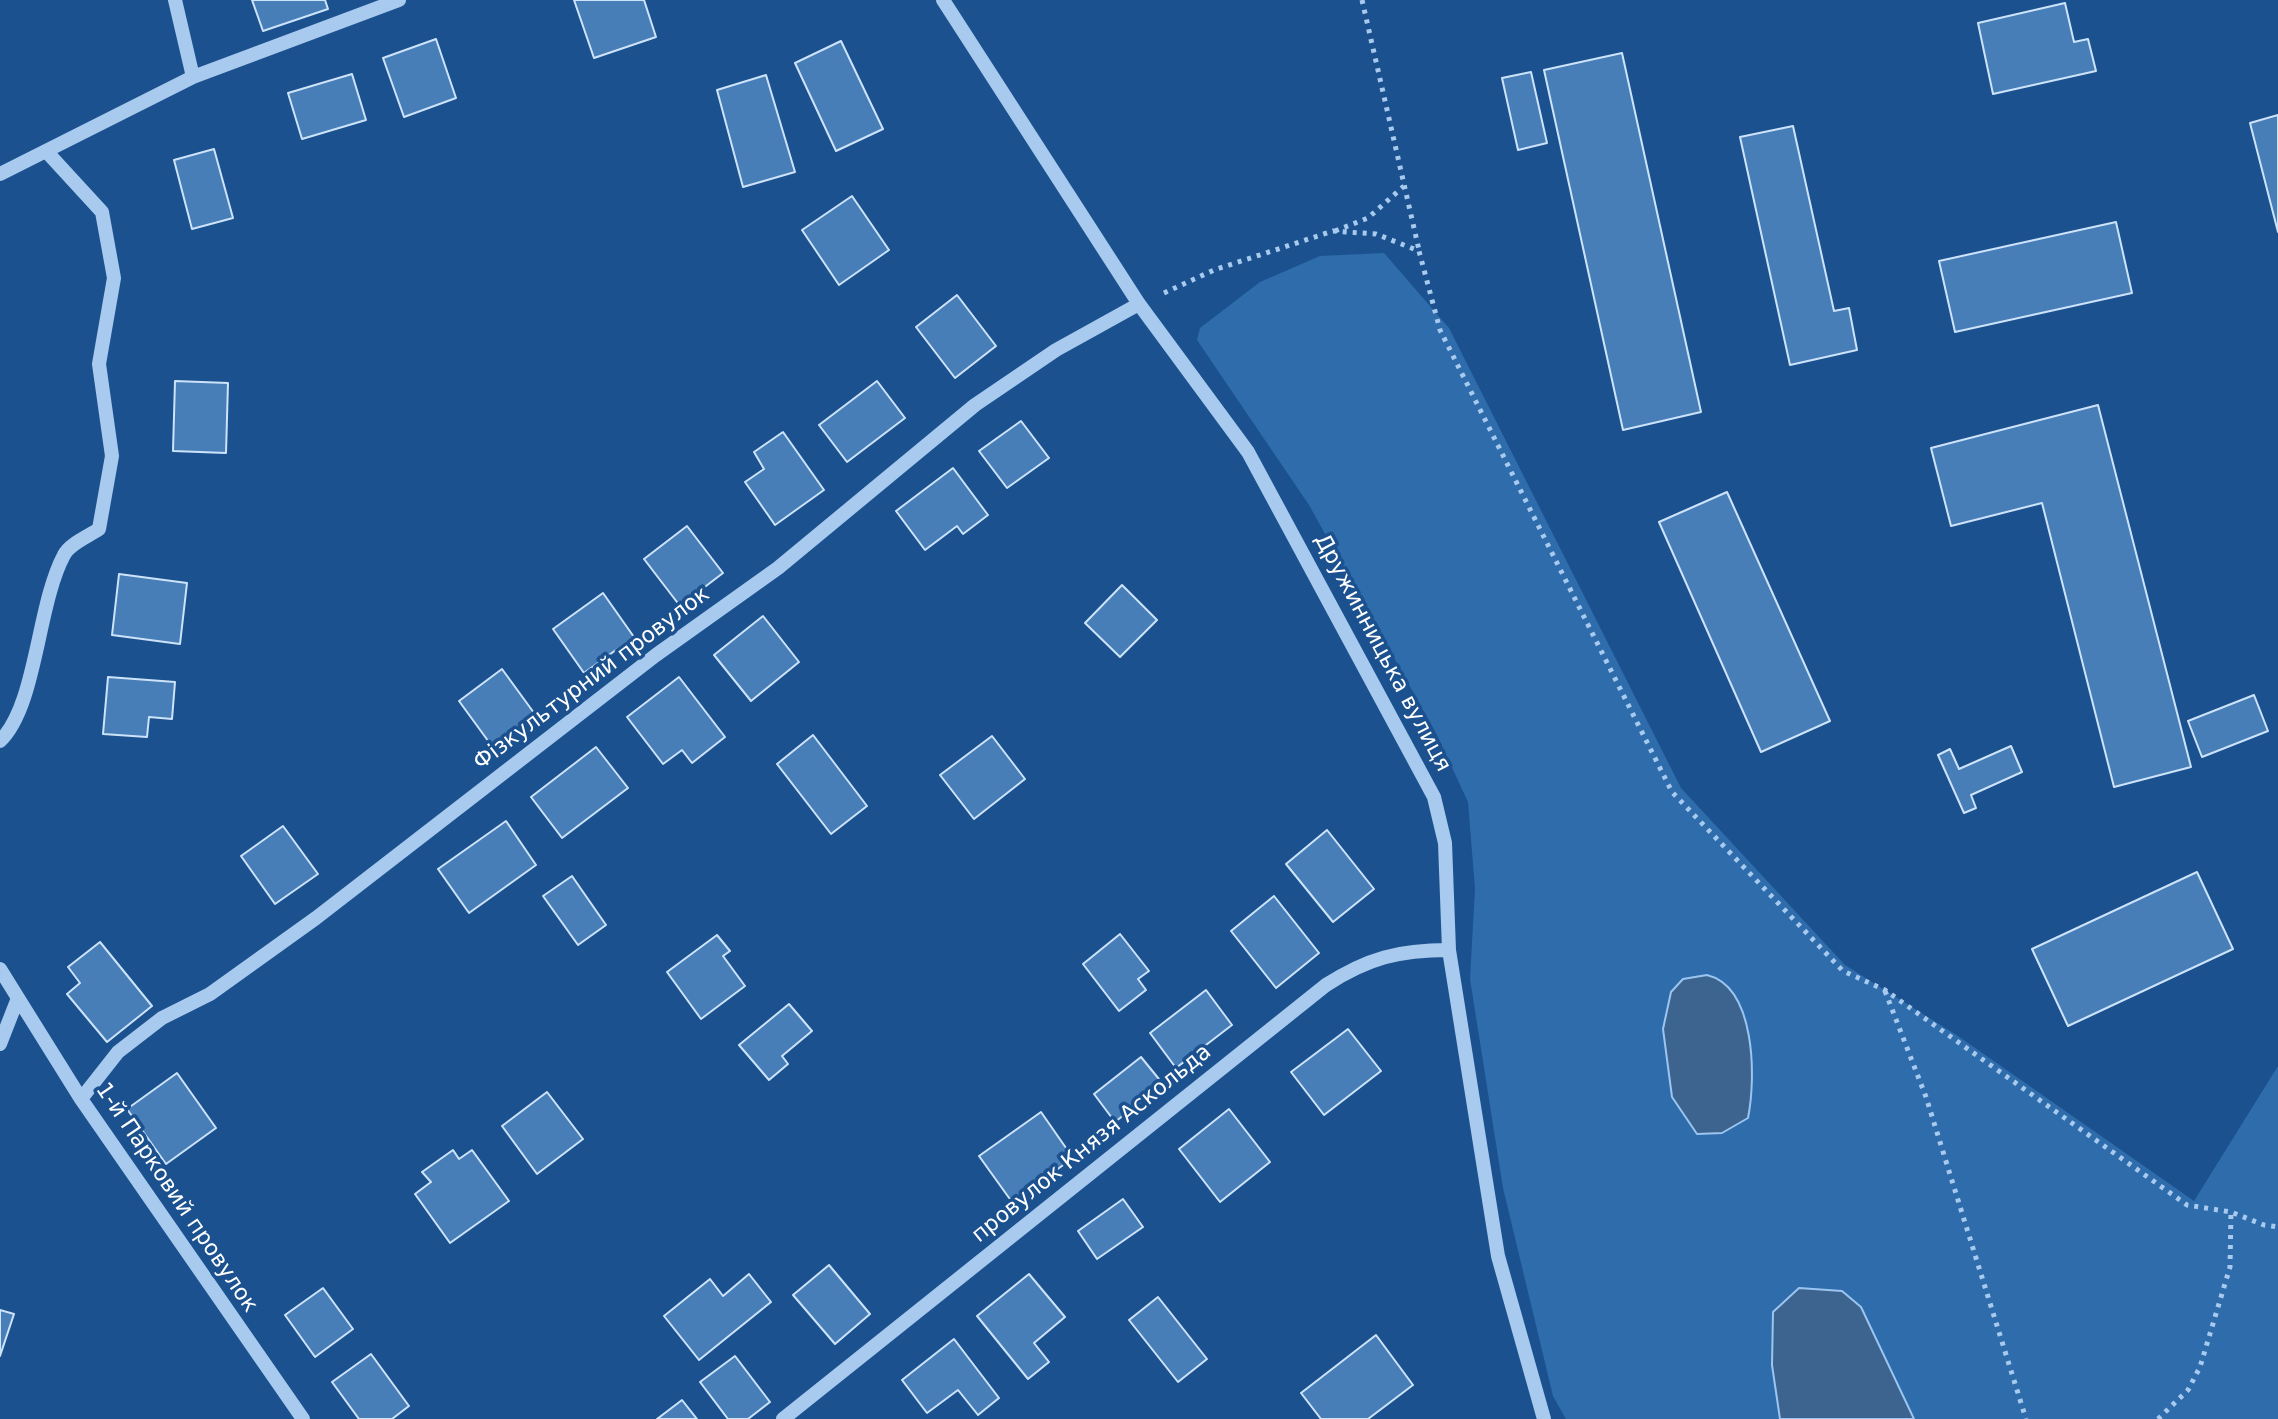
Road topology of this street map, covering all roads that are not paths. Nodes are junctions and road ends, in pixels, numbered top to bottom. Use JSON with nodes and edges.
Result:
{"nodes":[{"id":1,"x":175,"y":0,"type":"edge"},
{"id":2,"x":399,"y":0,"type":"edge"},
{"id":3,"x":943,"y":0,"type":"edge"},
{"id":4,"x":193,"y":77,"type":"junction"},
{"id":5,"x":46,"y":151,"type":"junction"},
{"id":6,"x":0,"y":174,"type":"edge"},
{"id":7,"x":1139,"y":304,"type":"junction"},
{"id":8,"x":0,"y":741,"type":"edge"},
{"id":9,"x":1449,"y":950,"type":"junction"},
{"id":10,"x":0,"y":969,"type":"edge"},
{"id":11,"x":18,"y":998,"type":"junction"},
{"id":12,"x":0,"y":1044,"type":"edge"},
{"id":13,"x":81,"y":1099,"type":"junction"},
{"id":14,"x":303,"y":1419,"type":"edge"},
{"id":15,"x":783,"y":1419,"type":"edge"},
{"id":16,"x":1544,"y":1419,"type":"edge"}],
"edges":[{"from":1,"to":4,"type":"street"},
{"from":2,"to":4,"type":"street"},
{"from":3,"to":7,"type":"street","name":"Дружинницька вулиця"},
{"from":4,"to":5,"type":"street"},
{"from":5,"to":6,"type":"street"},
{"from":5,"to":8,"type":"street"},
{"from":7,"to":9,"type":"street","name":"Дружинницька вулиця"},
{"from":7,"to":13,"type":"street","name":"Фізкультурний провулок"},
{"from":9,"to":15,"type":"street","name":"провулок Князя Аскольда"},
{"from":9,"to":16,"type":"street","name":"Дружинницька вулиця"},
{"from":10,"to":11,"type":"street","name":"1-й Парковий провулок"},
{"from":11,"to":12,"type":"street"},
{"from":11,"to":13,"type":"street","name":"1-й Парковий провулок"},
{"from":13,"to":14,"type":"street","name":"1-й Парковий провулок"}]}
